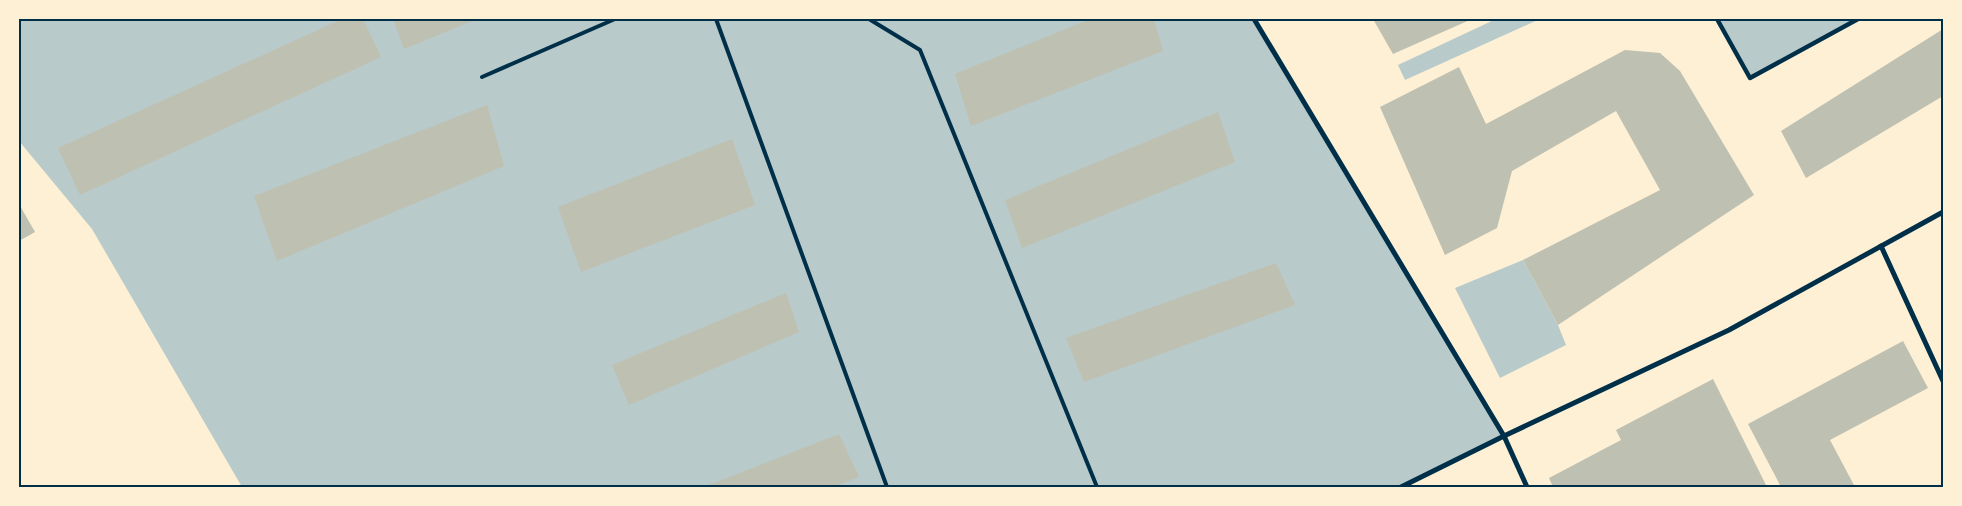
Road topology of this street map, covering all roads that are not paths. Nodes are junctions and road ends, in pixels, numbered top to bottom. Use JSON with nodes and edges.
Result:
{"nodes":[{"id":1,"x":615,"y":19,"type":"edge"},
{"id":2,"x":716,"y":19,"type":"edge"},
{"id":3,"x":869,"y":19,"type":"edge"},
{"id":4,"x":1254,"y":19,"type":"edge"},
{"id":5,"x":1717,"y":19,"type":"edge"},
{"id":6,"x":1858,"y":19,"type":"edge"},
{"id":7,"x":482,"y":77,"type":"dead end"},
{"id":8,"x":1943,"y":212,"type":"edge"},
{"id":9,"x":1881,"y":246,"type":"junction"},
{"id":10,"x":1943,"y":381,"type":"edge"},
{"id":11,"x":1504,"y":436,"type":"junction"},
{"id":12,"x":887,"y":487,"type":"edge"},
{"id":13,"x":1096,"y":487,"type":"edge"},
{"id":14,"x":1401,"y":487,"type":"edge"},
{"id":15,"x":1526,"y":487,"type":"edge"}],
"edges":[{"from":1,"to":7,"type":"lane"},
{"from":2,"to":12,"type":"lane"},
{"from":3,"to":13,"type":"lane"},
{"from":4,"to":11,"type":"street"},
{"from":5,"to":6,"type":"street"},
{"from":8,"to":9,"type":"street"},
{"from":9,"to":10,"type":"street"},
{"from":9,"to":11,"type":"street"},
{"from":11,"to":14,"type":"street"},
{"from":11,"to":15,"type":"street"}]}
